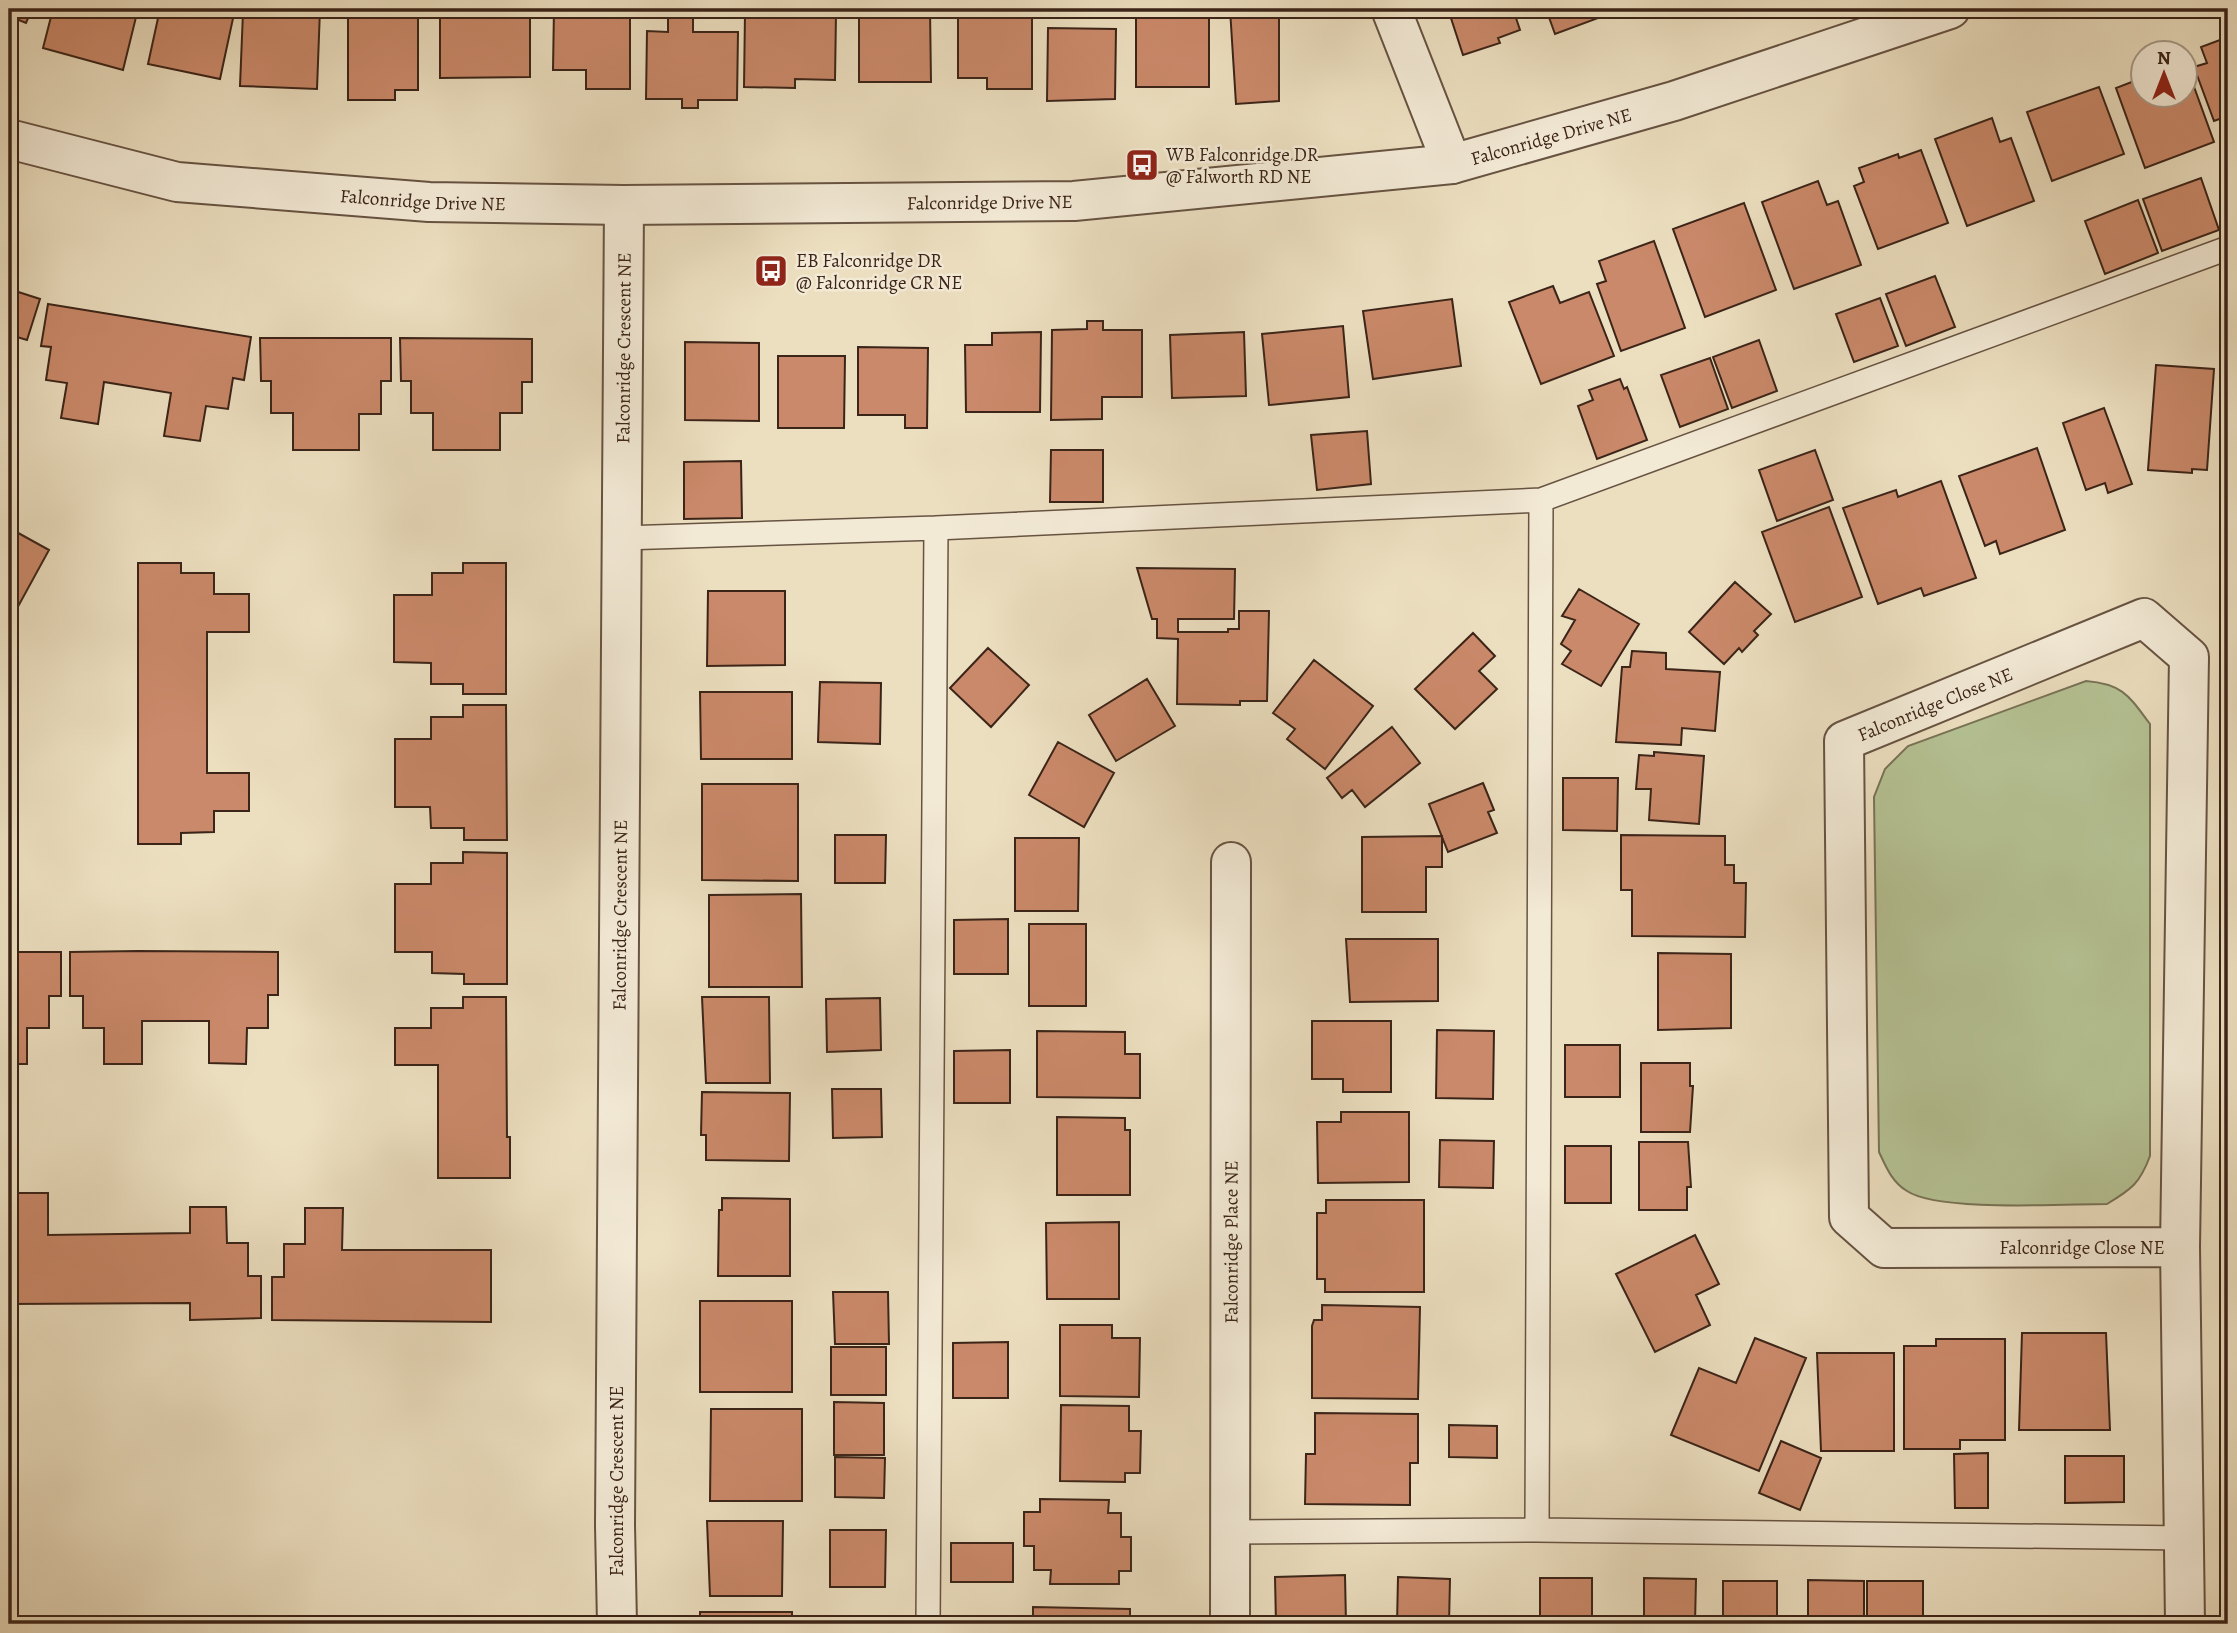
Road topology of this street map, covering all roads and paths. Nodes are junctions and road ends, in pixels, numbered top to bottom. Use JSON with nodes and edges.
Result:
{"nodes":[{"id":1,"x":1391,"y":9,"type":"edge"},
{"id":2,"x":1950,"y":9,"type":"edge"},
{"id":3,"x":9,"y":139,"type":"edge"},
{"id":4,"x":1452,"y":164,"type":"junction"},
{"id":5,"x":624,"y":205,"type":"junction"},
{"id":6,"x":2228,"y":248,"type":"edge"},
{"id":7,"x":1541,"y":500,"type":"junction"},
{"id":8,"x":936,"y":528,"type":"junction"},
{"id":9,"x":622,"y":538,"type":"junction"},
{"id":10,"x":1231,"y":862,"type":"dead end"},
{"id":11,"x":2180,"y":1247,"type":"junction"},
{"id":12,"x":1537,"y":1530,"type":"junction"},
{"id":13,"x":1230,"y":1532,"type":"junction"},
{"id":14,"x":2186,"y":1538,"type":"junction"},
{"id":15,"x":617,"y":1624,"type":"edge"},
{"id":16,"x":928,"y":1624,"type":"edge"},
{"id":17,"x":1230,"y":1624,"type":"edge"},
{"id":18,"x":2185,"y":1624,"type":"edge"}],
"edges":[{"from":1,"to":4,"type":"street"},
{"from":2,"to":4,"type":"street","name":"Falconridge Drive NE"},
{"from":3,"to":5,"type":"street","name":"Falconridge Drive NE"},
{"from":4,"to":5,"type":"street","name":"Falconridge Drive NE"},
{"from":5,"to":9,"type":"street","name":"Falconridge Crescent NE"},
{"from":6,"to":7,"type":"lane"},
{"from":7,"to":8,"type":"lane"},
{"from":7,"to":12,"type":"lane"},
{"from":8,"to":9,"type":"lane"},
{"from":8,"to":16,"type":"lane"},
{"from":9,"to":15,"type":"street","name":"Falconridge Crescent NE"},
{"from":10,"to":13,"type":"street","name":"Falconridge Place NE"},
{"from":11,"to":11,"type":"street","name":"Falconridge Close NE"},
{"from":11,"to":14,"type":"street","name":"Falconridge Close NE"},
{"from":12,"to":13,"type":"lane"},
{"from":12,"to":14,"type":"lane"},
{"from":13,"to":17,"type":"street","name":"Falconridge Place NE"},
{"from":14,"to":18,"type":"street","name":"Falconridge Close NE"}]}
